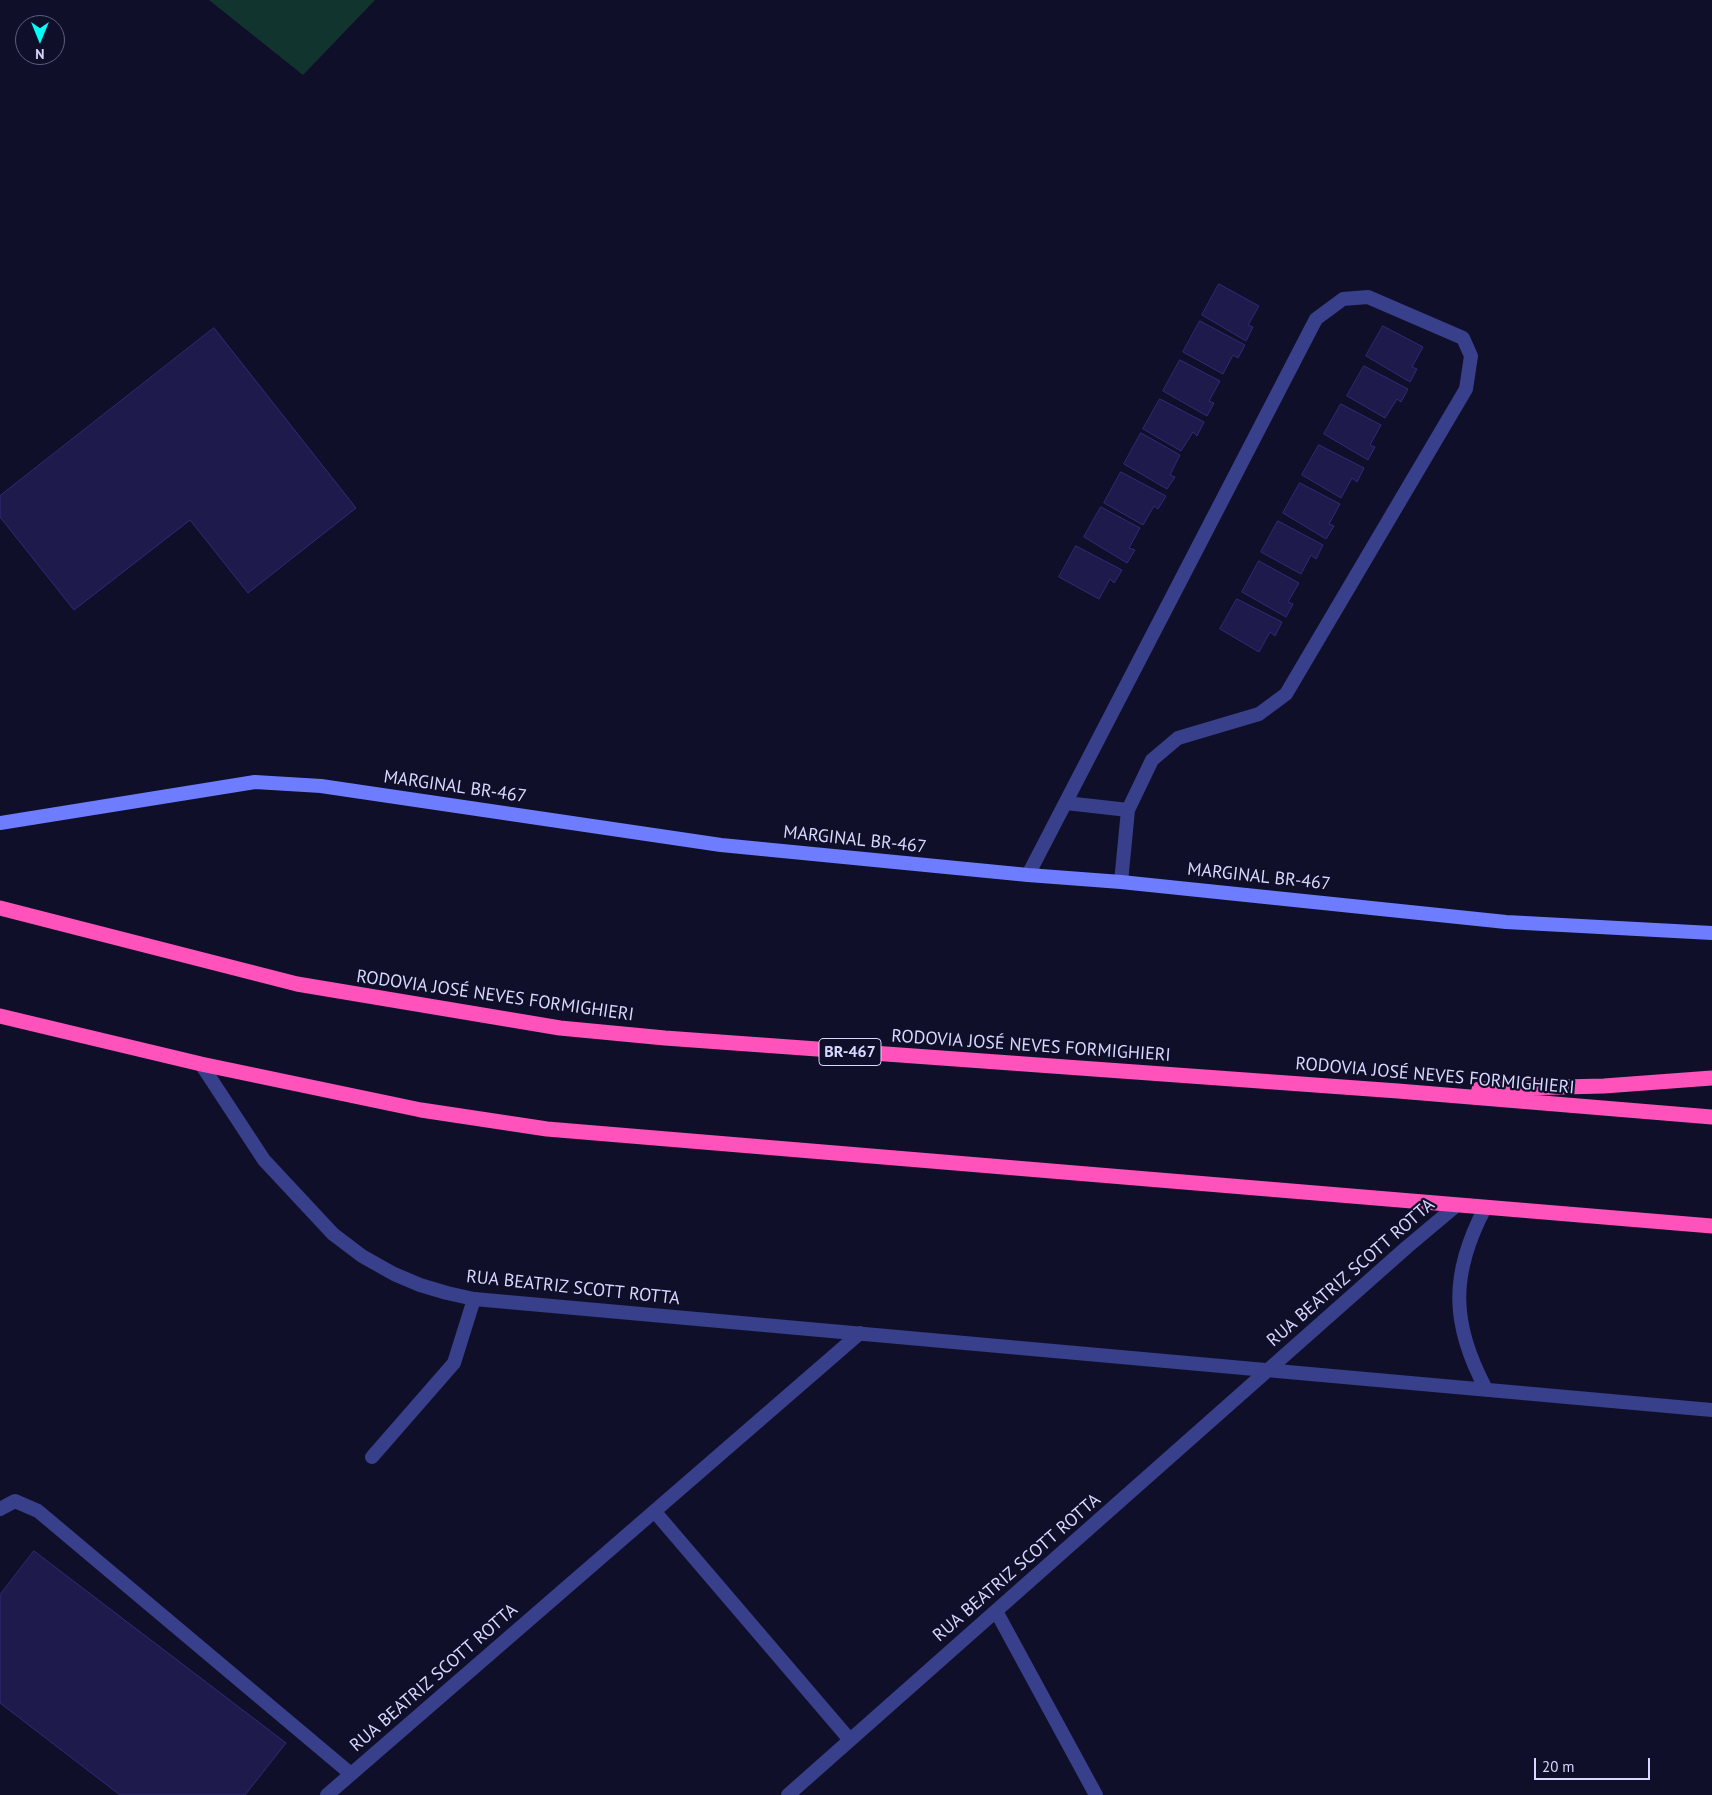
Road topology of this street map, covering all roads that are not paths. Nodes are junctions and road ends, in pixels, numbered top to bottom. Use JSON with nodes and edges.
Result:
{"nodes":[{"id":1,"x":1066,"y":803,"type":"junction"},
{"id":2,"x":1128,"y":810,"type":"junction"},
{"id":3,"x":0,"y":823,"type":"edge"},
{"id":4,"x":1028,"y":876,"type":"junction"},
{"id":5,"x":1121,"y":882,"type":"junction"},
{"id":6,"x":0,"y":908,"type":"edge"},
{"id":7,"x":1712,"y":933,"type":"edge"},
{"id":8,"x":0,"y":1016,"type":"edge"},
{"id":9,"x":201,"y":1064,"type":"junction"},
{"id":10,"x":1712,"y":1078,"type":"edge"},
{"id":11,"x":1398,"y":1091,"type":"junction"},
{"id":12,"x":1712,"y":1117,"type":"edge"},
{"id":13,"x":1457,"y":1205,"type":"junction"},
{"id":14,"x":1485,"y":1208,"type":"junction"},
{"id":15,"x":1712,"y":1226,"type":"edge"},
{"id":16,"x":474,"y":1299,"type":"junction"},
{"id":17,"x":860,"y":1333,"type":"junction"},
{"id":18,"x":1270,"y":1370,"type":"junction"},
{"id":19,"x":1486,"y":1389,"type":"junction"},
{"id":20,"x":1712,"y":1410,"type":"edge"},
{"id":21,"x":372,"y":1458,"type":"dead end"},
{"id":22,"x":0,"y":1509,"type":"edge"},
{"id":23,"x":655,"y":1512,"type":"junction"},
{"id":24,"x":996,"y":1611,"type":"junction"},
{"id":25,"x":850,"y":1740,"type":"junction"},
{"id":26,"x":351,"y":1774,"type":"junction"},
{"id":27,"x":327,"y":1795,"type":"edge"},
{"id":28,"x":788,"y":1795,"type":"edge"},
{"id":29,"x":1096,"y":1795,"type":"edge"}],
"edges":[{"from":1,"to":2,"type":"street"},
{"from":1,"to":2,"type":"street"},
{"from":1,"to":4,"type":"street"},
{"from":2,"to":5,"type":"street"},
{"from":3,"to":4,"type":"main road","name":"MARGINAL BR-467"},
{"from":4,"to":5,"type":"main road","name":"MARGINAL BR-467"},
{"from":5,"to":7,"type":"main road","name":"MARGINAL BR-467"},
{"from":6,"to":11,"type":"highway","name":"RODOVIA JOSÉ NEVES FORMIGHIERI","number":"BR-467"},
{"from":8,"to":9,"type":"highway"},
{"from":9,"to":13,"type":"highway"},
{"from":9,"to":16,"type":"street","name":"RUA BEATRIZ SCOTT ROTTA"},
{"from":10,"to":11,"type":"highway"},
{"from":11,"to":12,"type":"highway","name":"RODOVIA JOSÉ NEVES FORMIGHIERI","number":"BR-467"},
{"from":13,"to":14,"type":"highway"},
{"from":13,"to":18,"type":"street","name":"RUA BEATRIZ SCOTT ROTTA"},
{"from":14,"to":15,"type":"highway"},
{"from":14,"to":19,"type":"street"},
{"from":16,"to":17,"type":"street","name":"RUA BEATRIZ SCOTT ROTTA"},
{"from":16,"to":21,"type":"street"},
{"from":17,"to":18,"type":"street","name":"RUA BEATRIZ SCOTT ROTTA"},
{"from":17,"to":23,"type":"street","name":"RUA BEATRIZ SCOTT ROTTA"},
{"from":18,"to":19,"type":"street"},
{"from":18,"to":24,"type":"street","name":"RUA BEATRIZ SCOTT ROTTA"},
{"from":19,"to":20,"type":"street"},
{"from":22,"to":26,"type":"street"},
{"from":23,"to":25,"type":"street"},
{"from":23,"to":26,"type":"street","name":"RUA BEATRIZ SCOTT ROTTA"},
{"from":24,"to":25,"type":"street","name":"RUA BEATRIZ SCOTT ROTTA"},
{"from":24,"to":29,"type":"street"},
{"from":25,"to":28,"type":"street","name":"RUA BEATRIZ SCOTT ROTTA"},
{"from":26,"to":27,"type":"street","name":"RUA BEATRIZ SCOTT ROTTA"}]}
